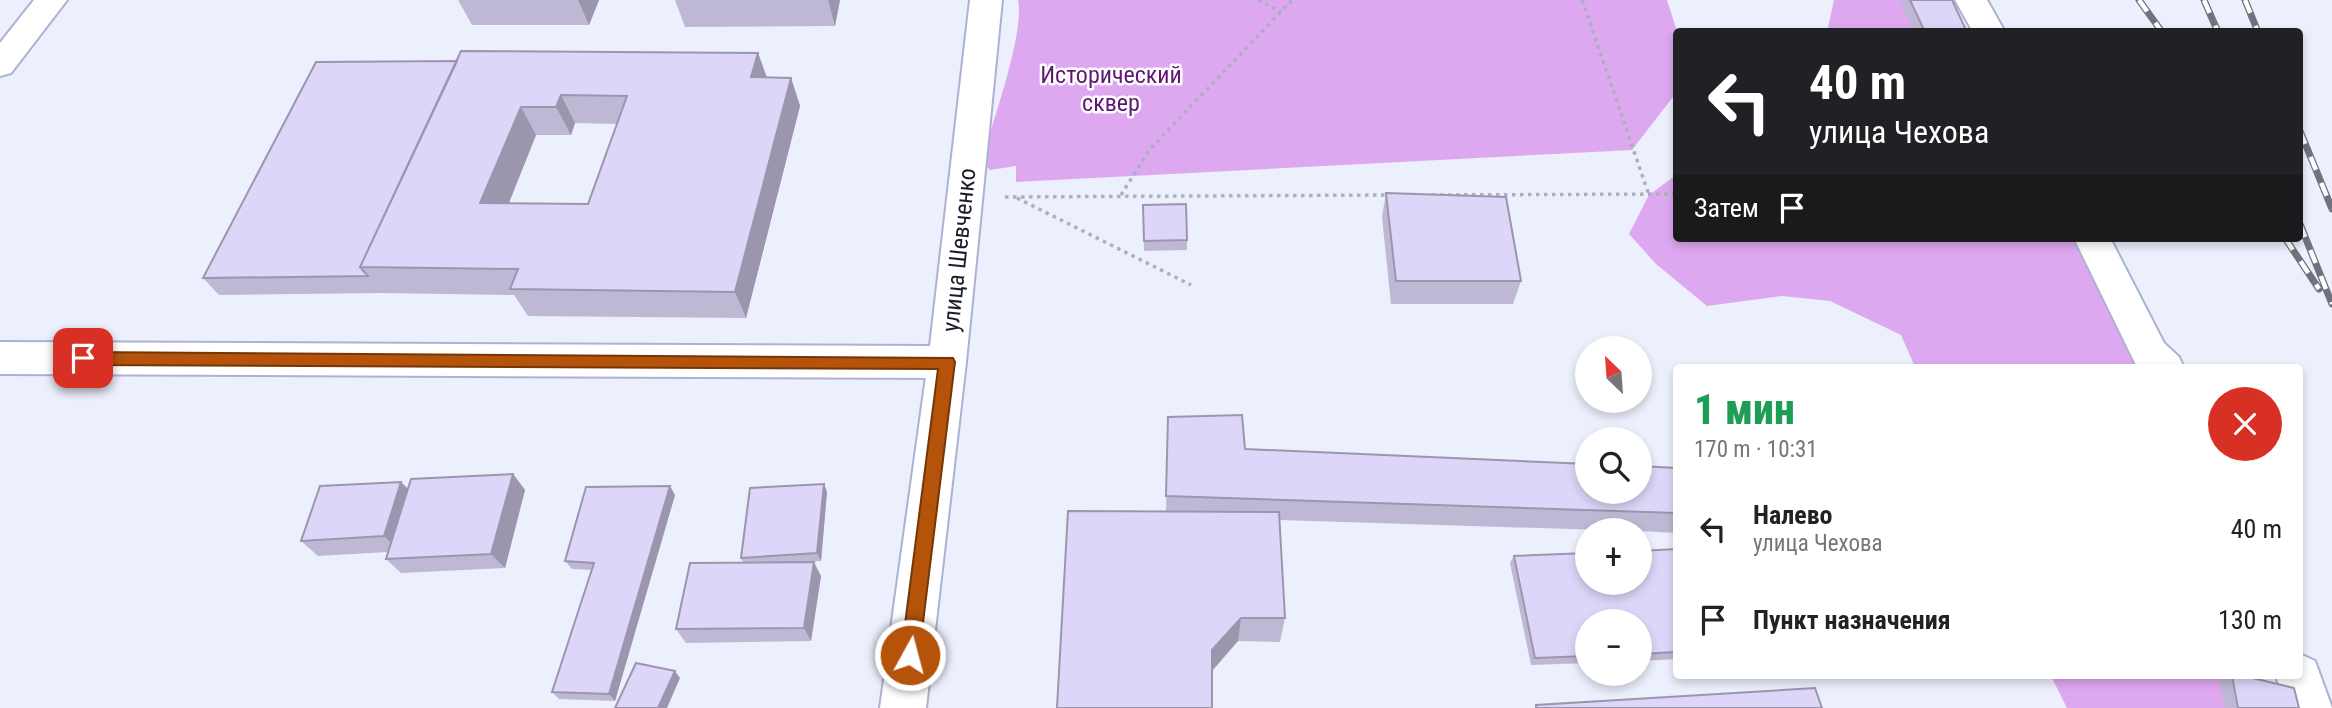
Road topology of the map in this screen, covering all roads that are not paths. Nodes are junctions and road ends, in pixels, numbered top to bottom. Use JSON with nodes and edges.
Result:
{"nodes":[{"id":1,"x":51,"y":0,"type":"edge"},
{"id":2,"x":986,"y":0,"type":"edge"},
{"id":3,"x":1971,"y":0,"type":"edge"},
{"id":4,"x":1987,"y":28,"type":"edge"},
{"id":5,"x":0,"y":65,"type":"edge"},
{"id":6,"x":2094,"y":242,"type":"edge"},
{"id":7,"x":0,"y":358,"type":"edge"},
{"id":8,"x":947,"y":362,"type":"junction"},
{"id":9,"x":2161,"y":364,"type":"edge"},
{"id":10,"x":2300,"y":679,"type":"edge"},
{"id":11,"x":904,"y":708,"type":"edge"},
{"id":12,"x":2309,"y":708,"type":"edge"}],
"edges":[{"from":1,"to":5,"type":"main road"},
{"from":2,"to":8,"type":"main road","name":"улица Шевченко"},
{"from":3,"to":4,"type":"main road"},
{"from":6,"to":9,"type":"main road"},
{"from":7,"to":8,"type":"main road"},
{"from":8,"to":11,"type":"main road","name":"улица Шевченко"},
{"from":10,"to":12,"type":"main road"}]}
